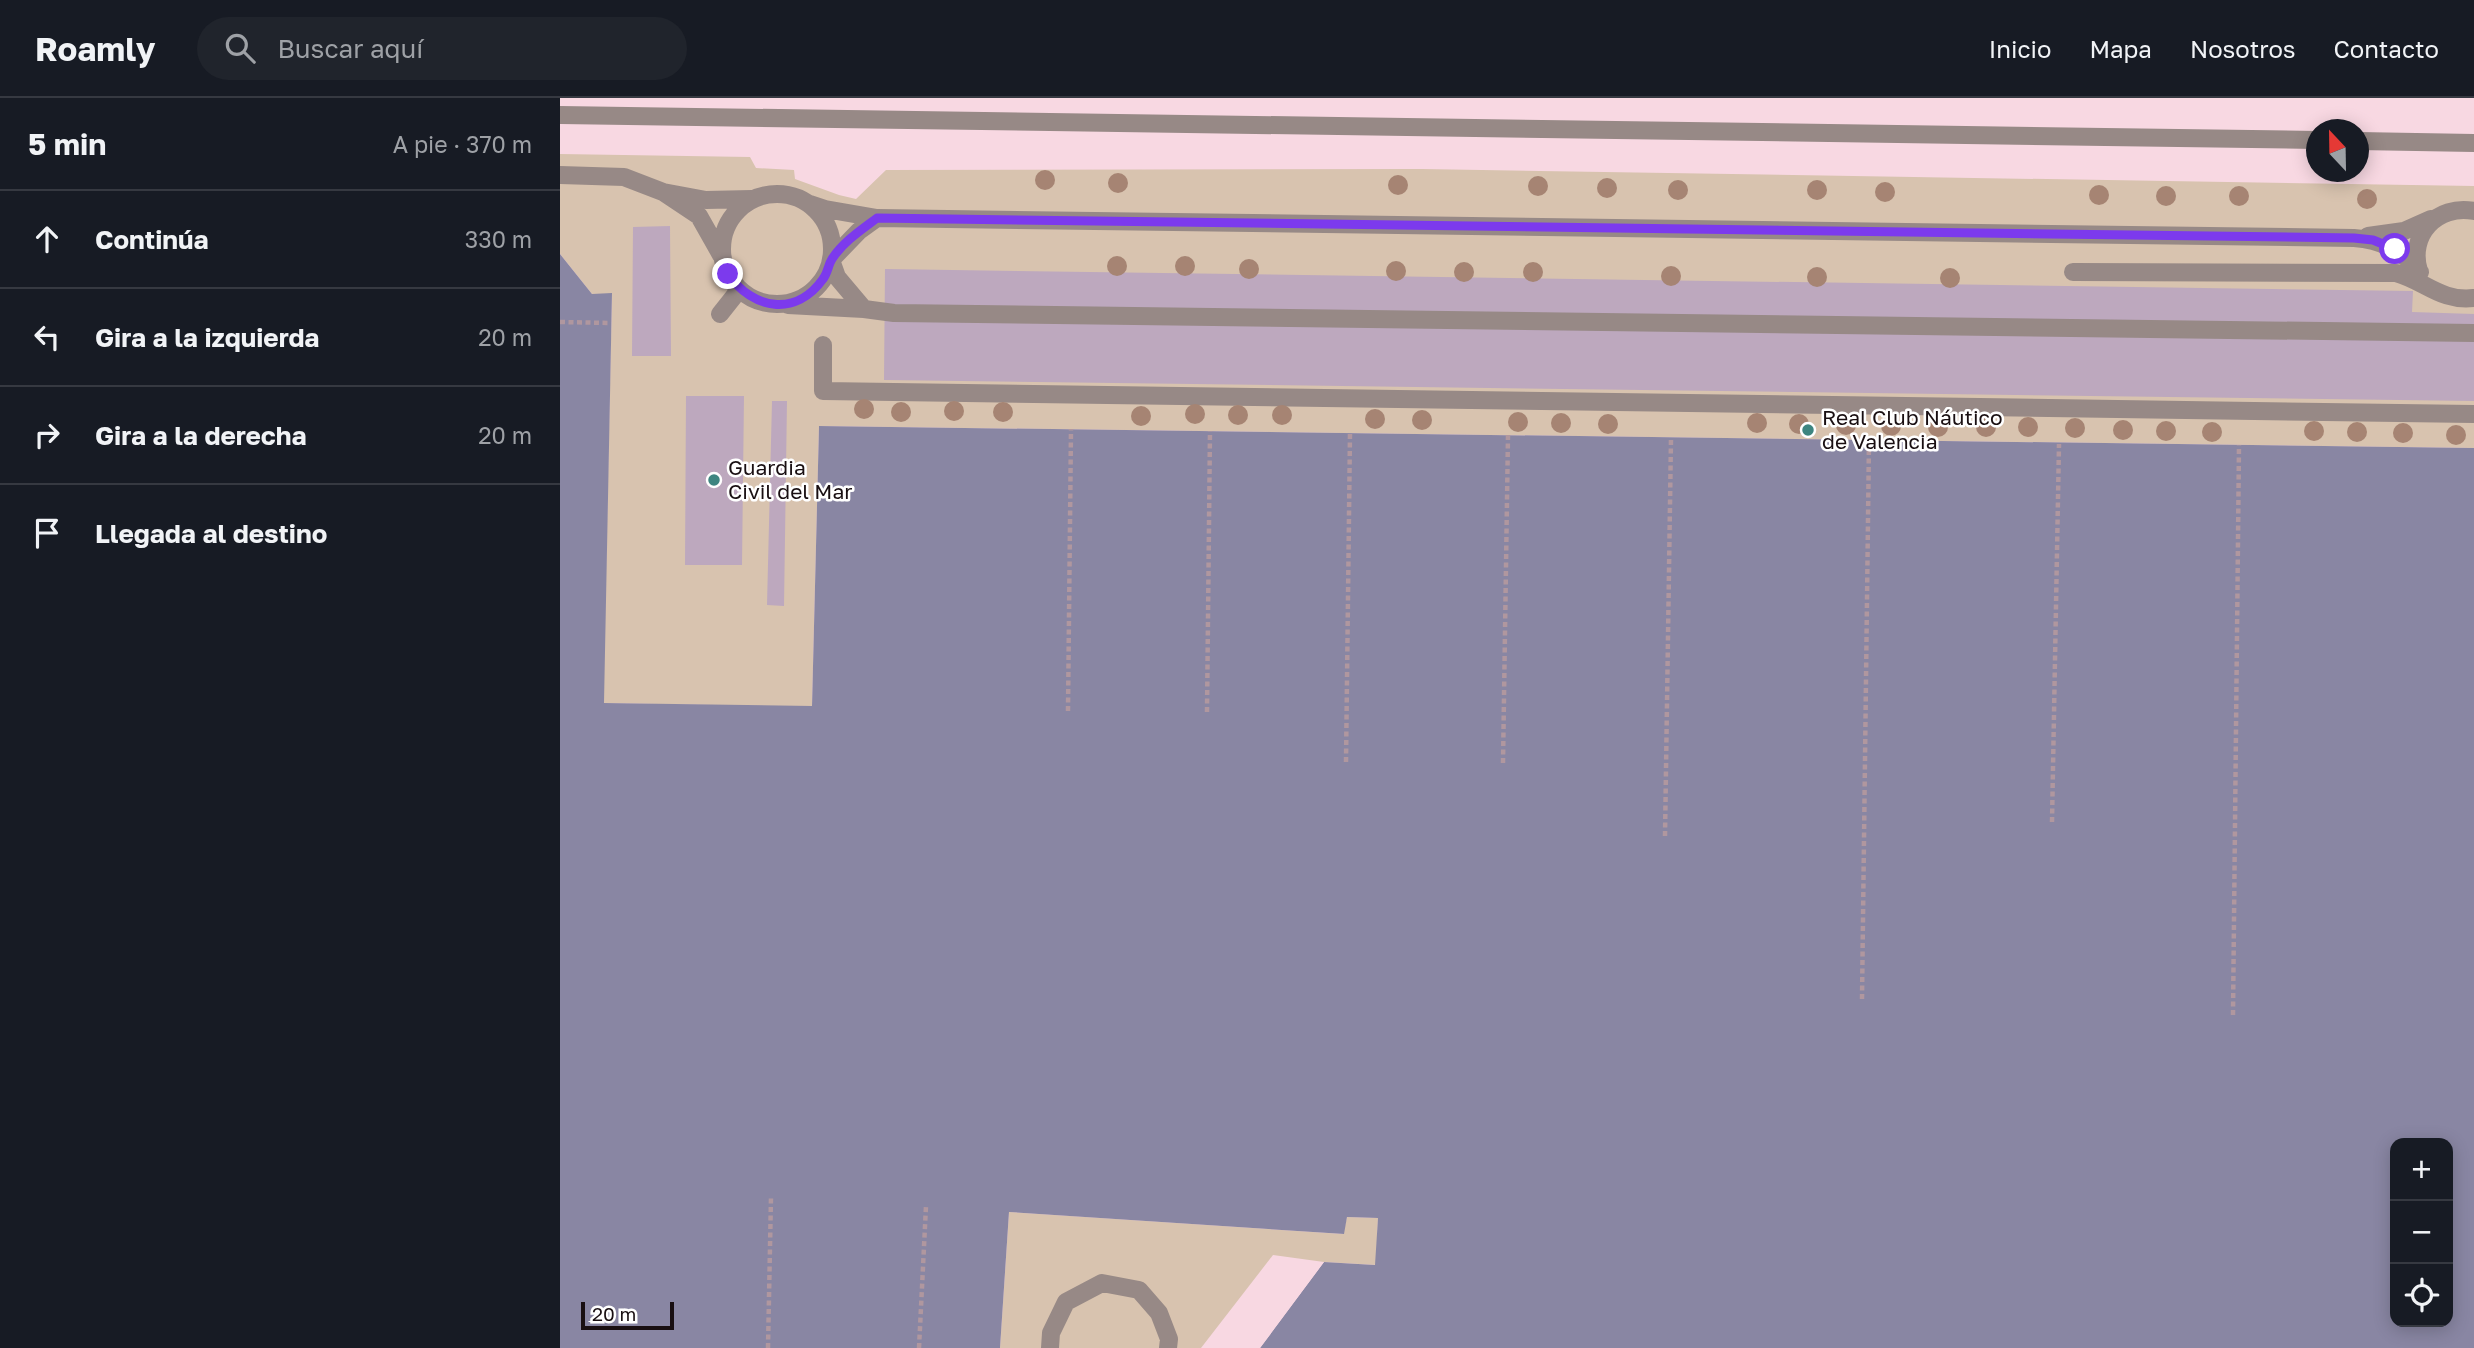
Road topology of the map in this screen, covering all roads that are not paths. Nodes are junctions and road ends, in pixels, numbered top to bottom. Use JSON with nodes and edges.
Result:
{"nodes":[{"id":1,"x":560,"y":115,"type":"edge"},
{"id":2,"x":2306,"y":141,"type":"edge"},
{"id":3,"x":2369,"y":141,"type":"edge"},
{"id":4,"x":2474,"y":143,"type":"edge"},
{"id":5,"x":560,"y":175,"type":"edge"},
{"id":6,"x":663,"y":192,"type":"junction"},
{"id":7,"x":752,"y":199,"type":"junction"},
{"id":8,"x":807,"y":202,"type":"junction"},
{"id":9,"x":2474,"y":211,"type":"edge"},
{"id":10,"x":2442,"y":213,"type":"junction"},
{"id":11,"x":877,"y":218,"type":"junction"},
{"id":12,"x":2354,"y":238,"type":"junction"},
{"id":13,"x":722,"y":257,"type":"junction"},
{"id":14,"x":831,"y":260,"type":"junction"},
{"id":15,"x":2073,"y":271,"type":"dead end"},
{"id":16,"x":2420,"y":272,"type":"junction"},
{"id":17,"x":2431,"y":288,"type":"junction"},
{"id":18,"x":739,"y":290,"type":"junction"},
{"id":19,"x":2474,"y":298,"type":"edge"},
{"id":20,"x":781,"y":304,"type":"junction"},
{"id":21,"x":863,"y":309,"type":"junction"},
{"id":22,"x":720,"y":314,"type":"dead end"},
{"id":23,"x":2474,"y":333,"type":"edge"},
{"id":24,"x":823,"y":345,"type":"dead end"},
{"id":25,"x":2474,"y":414,"type":"edge"},
{"id":26,"x":1050,"y":1348,"type":"edge"},
{"id":27,"x":1168,"y":1348,"type":"edge"}],
"edges":[{"from":1,"to":2,"type":"street"},
{"from":3,"to":4,"type":"street"},
{"from":5,"to":6,"type":"street"},
{"from":6,"to":7,"type":"street"},
{"from":6,"to":13,"type":"street"},
{"from":7,"to":8,"type":"street"},
{"from":7,"to":13,"type":"street"},
{"from":8,"to":11,"type":"street"},
{"from":8,"to":14,"type":"street"},
{"from":9,"to":10,"type":"street"},
{"from":10,"to":12,"type":"street"},
{"from":10,"to":16,"type":"street"},
{"from":11,"to":12,"type":"street"},
{"from":11,"to":14,"type":"street"},
{"from":12,"to":16,"type":"street"},
{"from":13,"to":18,"type":"street"},
{"from":14,"to":20,"type":"street"},
{"from":14,"to":21,"type":"street"},
{"from":15,"to":17,"type":"street"},
{"from":16,"to":17,"type":"street"},
{"from":17,"to":19,"type":"street"},
{"from":18,"to":20,"type":"street"},
{"from":18,"to":22,"type":"street"},
{"from":20,"to":21,"type":"street"},
{"from":21,"to":23,"type":"street"},
{"from":24,"to":25,"type":"street"},
{"from":26,"to":27,"type":"street"}]}
